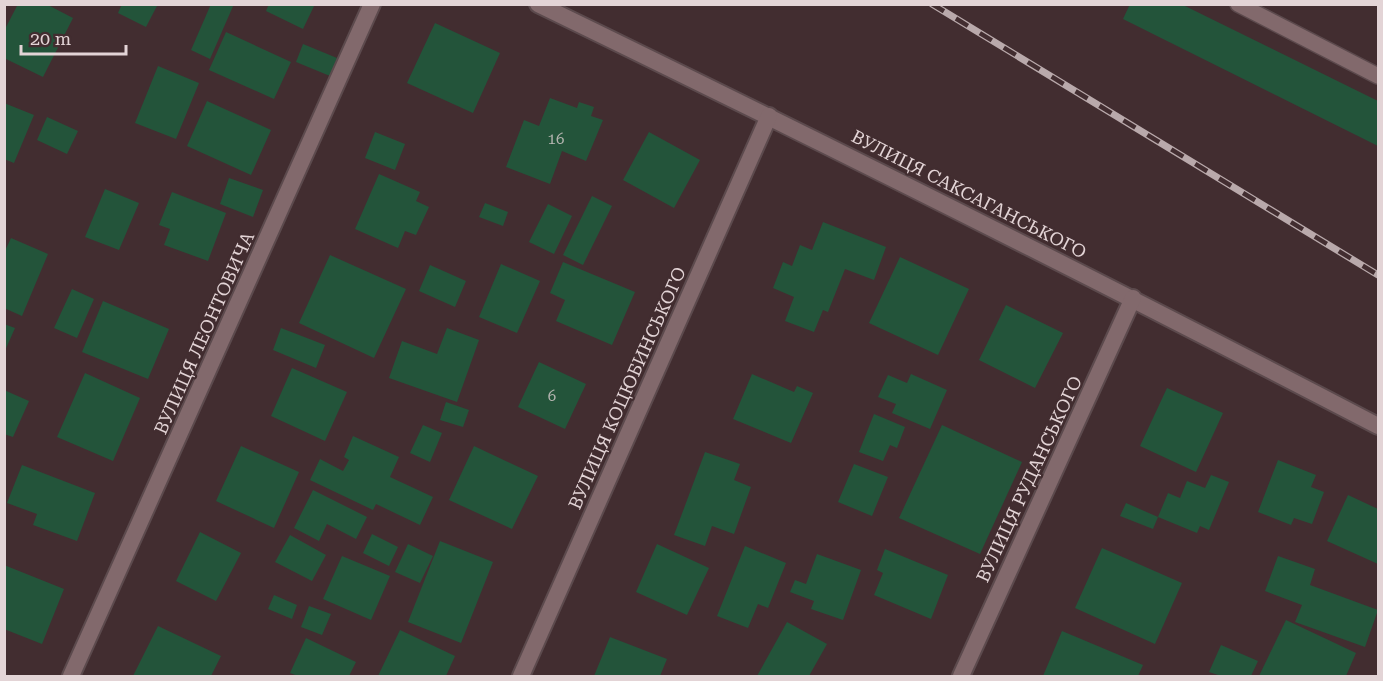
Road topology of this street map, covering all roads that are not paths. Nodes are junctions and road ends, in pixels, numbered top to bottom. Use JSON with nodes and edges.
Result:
{"nodes":[{"id":1,"x":372,"y":4,"type":"edge"},
{"id":2,"x":538,"y":4,"type":"edge"},
{"id":3,"x":1238,"y":4,"type":"edge"},
{"id":4,"x":1378,"y":76,"type":"edge"},
{"id":5,"x":769,"y":116,"type":"junction"},
{"id":6,"x":1133,"y":298,"type":"junction"},
{"id":7,"x":1378,"y":426,"type":"edge"},
{"id":8,"x":70,"y":676,"type":"edge"},
{"id":9,"x":521,"y":676,"type":"edge"},
{"id":10,"x":960,"y":676,"type":"edge"}],
"edges":[{"from":1,"to":8,"type":"street","name":"ВУЛИЦЯ ЛЕОНТОВИЧА"},
{"from":2,"to":5,"type":"street","name":"ВУЛИЦЯ САКСАГАНСЬКОГО"},
{"from":3,"to":4,"type":"lane"},
{"from":5,"to":6,"type":"street","name":"ВУЛИЦЯ САКСАГАНСЬКОГО"},
{"from":5,"to":9,"type":"street","name":"ВУЛИЦЯ КОЦЮБИНСЬКОГО"},
{"from":6,"to":7,"type":"street","name":"ВУЛИЦЯ САКСАГАНСЬКОГО"},
{"from":6,"to":10,"type":"street","name":"ВУЛИЦЯ РУДАНСЬКОГО"}]}
